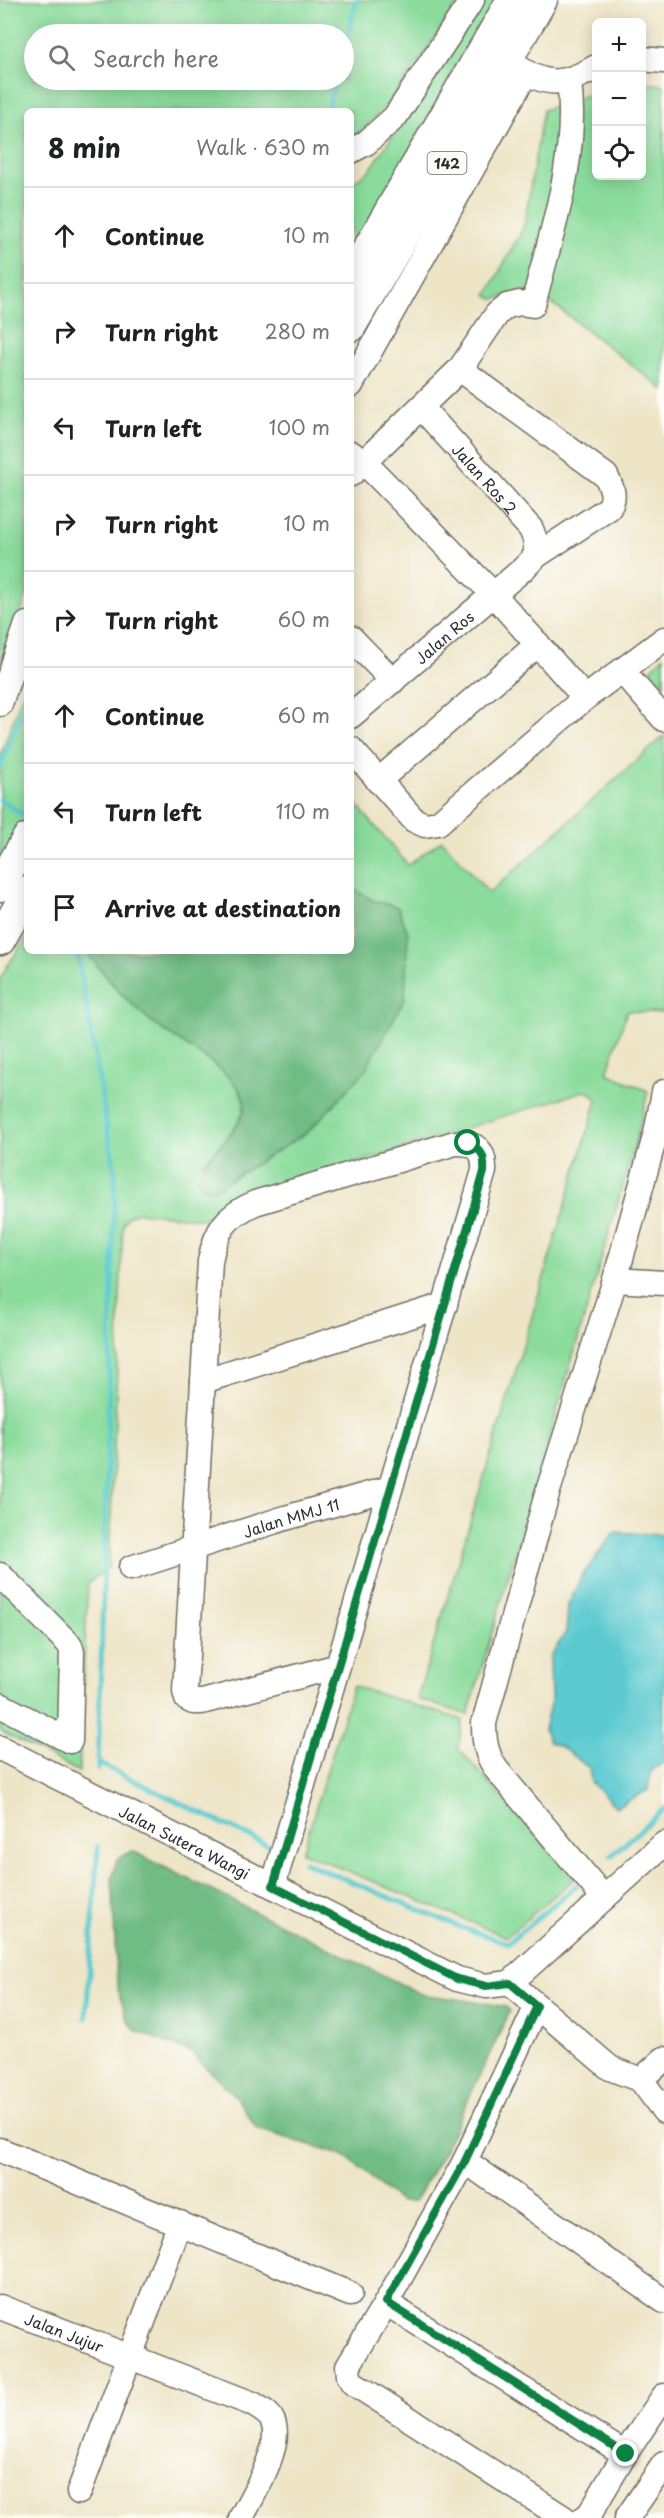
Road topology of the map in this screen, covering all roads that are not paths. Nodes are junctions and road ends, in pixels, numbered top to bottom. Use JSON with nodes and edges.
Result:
{"nodes":[{"id":1,"x":472,"y":0,"type":"edge"},
{"id":2,"x":512,"y":0,"type":"edge"},
{"id":3,"x":542,"y":0,"type":"edge"},
{"id":4,"x":646,"y":59,"type":"edge"},
{"id":5,"x":664,"y":61,"type":"edge"},
{"id":6,"x":517,"y":67,"type":"junction"},
{"id":7,"x":592,"y":70,"type":"edge"},
{"id":8,"x":569,"y":81,"type":"junction"},
{"id":9,"x":354,"y":149,"type":"edge"},
{"id":10,"x":354,"y":273,"type":"edge"},
{"id":11,"x":354,"y":321,"type":"edge"},
{"id":12,"x":460,"y":369,"type":"junction"},
{"id":13,"x":354,"y":379,"type":"edge"},
{"id":14,"x":420,"y":407,"type":"junction"},
{"id":15,"x":355,"y":463,"type":"edge"},
{"id":16,"x":536,"y":556,"type":"junction"},
{"id":17,"x":493,"y":594,"type":"junction"},
{"id":18,"x":24,"y":633,"type":"edge"},
{"id":19,"x":664,"y":639,"type":"edge"},
{"id":20,"x":354,"y":641,"type":"edge"},
{"id":21,"x":538,"y":644,"type":"junction"},
{"id":22,"x":622,"y":671,"type":"junction"},
{"id":23,"x":393,"y":681,"type":"junction"},
{"id":24,"x":585,"y":698,"type":"junction"},
{"id":25,"x":0,"y":704,"type":"edge"},
{"id":26,"x":354,"y":714,"type":"edge"},
{"id":27,"x":664,"y":719,"type":"edge"},
{"id":28,"x":354,"y":760,"type":"edge"},
{"id":29,"x":378,"y":781,"type":"junction"},
{"id":30,"x":24,"y":848,"type":"edge"},
{"id":31,"x":11,"y":885,"type":"edge"},
{"id":32,"x":0,"y":940,"type":"edge"},
{"id":33,"x":664,"y":1092,"type":"edge"},
{"id":34,"x":660,"y":1133,"type":"edge"},
{"id":35,"x":615,"y":1280,"type":"junction"},
{"id":36,"x":664,"y":1283,"type":"edge"},
{"id":37,"x":445,"y":1305,"type":"junction"},
{"id":38,"x":203,"y":1381,"type":"junction"},
{"id":39,"x":390,"y":1488,"type":"junction"},
{"id":40,"x":192,"y":1549,"type":"junction"},
{"id":41,"x":131,"y":1568,"type":"dead end"},
{"id":42,"x":0,"y":1575,"type":"edge"},
{"id":43,"x":338,"y":1666,"type":"junction"},
{"id":44,"x":0,"y":1705,"type":"edge"},
{"id":45,"x":0,"y":1748,"type":"edge"},
{"id":46,"x":664,"y":1844,"type":"edge"},
{"id":47,"x":273,"y":1886,"type":"junction"},
{"id":48,"x":604,"y":1898,"type":"junction"},
{"id":49,"x":510,"y":1983,"type":"junction"},
{"id":50,"x":537,"y":2006,"type":"junction"},
{"id":51,"x":664,"y":2059,"type":"edge"},
{"id":52,"x":641,"y":2080,"type":"junction"},
{"id":53,"x":664,"y":2112,"type":"edge"},
{"id":54,"x":0,"y":2150,"type":"edge"},
{"id":55,"x":465,"y":2161,"type":"junction"},
{"id":56,"x":180,"y":2223,"type":"junction"},
{"id":57,"x":350,"y":2294,"type":"dead end"},
{"id":58,"x":664,"y":2301,"type":"edge"},
{"id":59,"x":386,"y":2302,"type":"junction"},
{"id":60,"x":0,"y":2307,"type":"edge"},
{"id":61,"x":129,"y":2357,"type":"junction"},
{"id":62,"x":664,"y":2397,"type":"edge"},
{"id":63,"x":626,"y":2454,"type":"junction"},
{"id":64,"x":664,"y":2464,"type":"edge"},
{"id":65,"x":79,"y":2492,"type":"dead end"},
{"id":66,"x":242,"y":2518,"type":"edge"},
{"id":67,"x":564,"y":2518,"type":"edge"},
{"id":68,"x":584,"y":2518,"type":"edge"},
{"id":69,"x":627,"y":2518,"type":"edge"}],
"edges":[{"from":1,"to":9,"type":"street"},
{"from":2,"to":10,"type":"main road","number":"142"},
{"from":3,"to":6,"type":"main road","number":"142"},
{"from":4,"to":5,"type":"street"},
{"from":6,"to":8,"type":"street"},
{"from":6,"to":11,"type":"main road","number":"142"},
{"from":6,"to":13,"type":"street"},
{"from":7,"to":8,"type":"street"},
{"from":8,"to":12,"type":"street"},
{"from":12,"to":14,"type":"street"},
{"from":12,"to":16,"type":"street","name":"Jalan Ros"},
{"from":14,"to":15,"type":"street"},
{"from":14,"to":16,"type":"street","name":"Jalan Ros 2"},
{"from":15,"to":17,"type":"street"},
{"from":16,"to":17,"type":"street","name":"Jalan Ros"},
{"from":17,"to":21,"type":"street"},
{"from":17,"to":23,"type":"street","name":"Jalan Ros"},
{"from":18,"to":25,"type":"street"},
{"from":19,"to":22,"type":"street"},
{"from":20,"to":23,"type":"street"},
{"from":21,"to":24,"type":"street"},
{"from":21,"to":29,"type":"street"},
{"from":22,"to":24,"type":"street"},
{"from":22,"to":27,"type":"street"},
{"from":23,"to":26,"type":"street","name":"Jalan Ros"},
{"from":24,"to":29,"type":"street"},
{"from":28,"to":29,"type":"street"},
{"from":30,"to":31,"type":"main road"},
{"from":31,"to":32,"type":"main road"},
{"from":33,"to":34,"type":"street"},
{"from":34,"to":35,"type":"street"},
{"from":35,"to":36,"type":"street"},
{"from":35,"to":48,"type":"street"},
{"from":37,"to":38,"type":"street"},
{"from":37,"to":38,"type":"street"},
{"from":37,"to":39,"type":"street"},
{"from":38,"to":40,"type":"street"},
{"from":39,"to":40,"type":"street","name":"Jalan MMJ 11"},
{"from":39,"to":43,"type":"street"},
{"from":40,"to":41,"type":"street","name":"Jalan MMJ 11"},
{"from":40,"to":43,"type":"street"},
{"from":42,"to":44,"type":"street"},
{"from":43,"to":47,"type":"street"},
{"from":45,"to":47,"type":"street","name":"Jalan Sutera Wangi"},
{"from":46,"to":48,"type":"street"},
{"from":47,"to":49,"type":"street","name":"Jalan Sutera Wangi"},
{"from":48,"to":49,"type":"street"},
{"from":49,"to":50,"type":"street"},
{"from":50,"to":52,"type":"street"},
{"from":50,"to":55,"type":"street"},
{"from":51,"to":52,"type":"street"},
{"from":52,"to":53,"type":"street"},
{"from":54,"to":56,"type":"street"},
{"from":55,"to":58,"type":"street"},
{"from":55,"to":59,"type":"street"},
{"from":56,"to":57,"type":"street"},
{"from":56,"to":61,"type":"street"},
{"from":59,"to":63,"type":"street"},
{"from":59,"to":67,"type":"street"},
{"from":60,"to":61,"type":"street","name":"Jalan Jujur"},
{"from":61,"to":65,"type":"street"},
{"from":61,"to":66,"type":"street","name":"Jalan Jujur"},
{"from":62,"to":63,"type":"street"},
{"from":63,"to":68,"type":"street"},
{"from":64,"to":69,"type":"street"}]}
